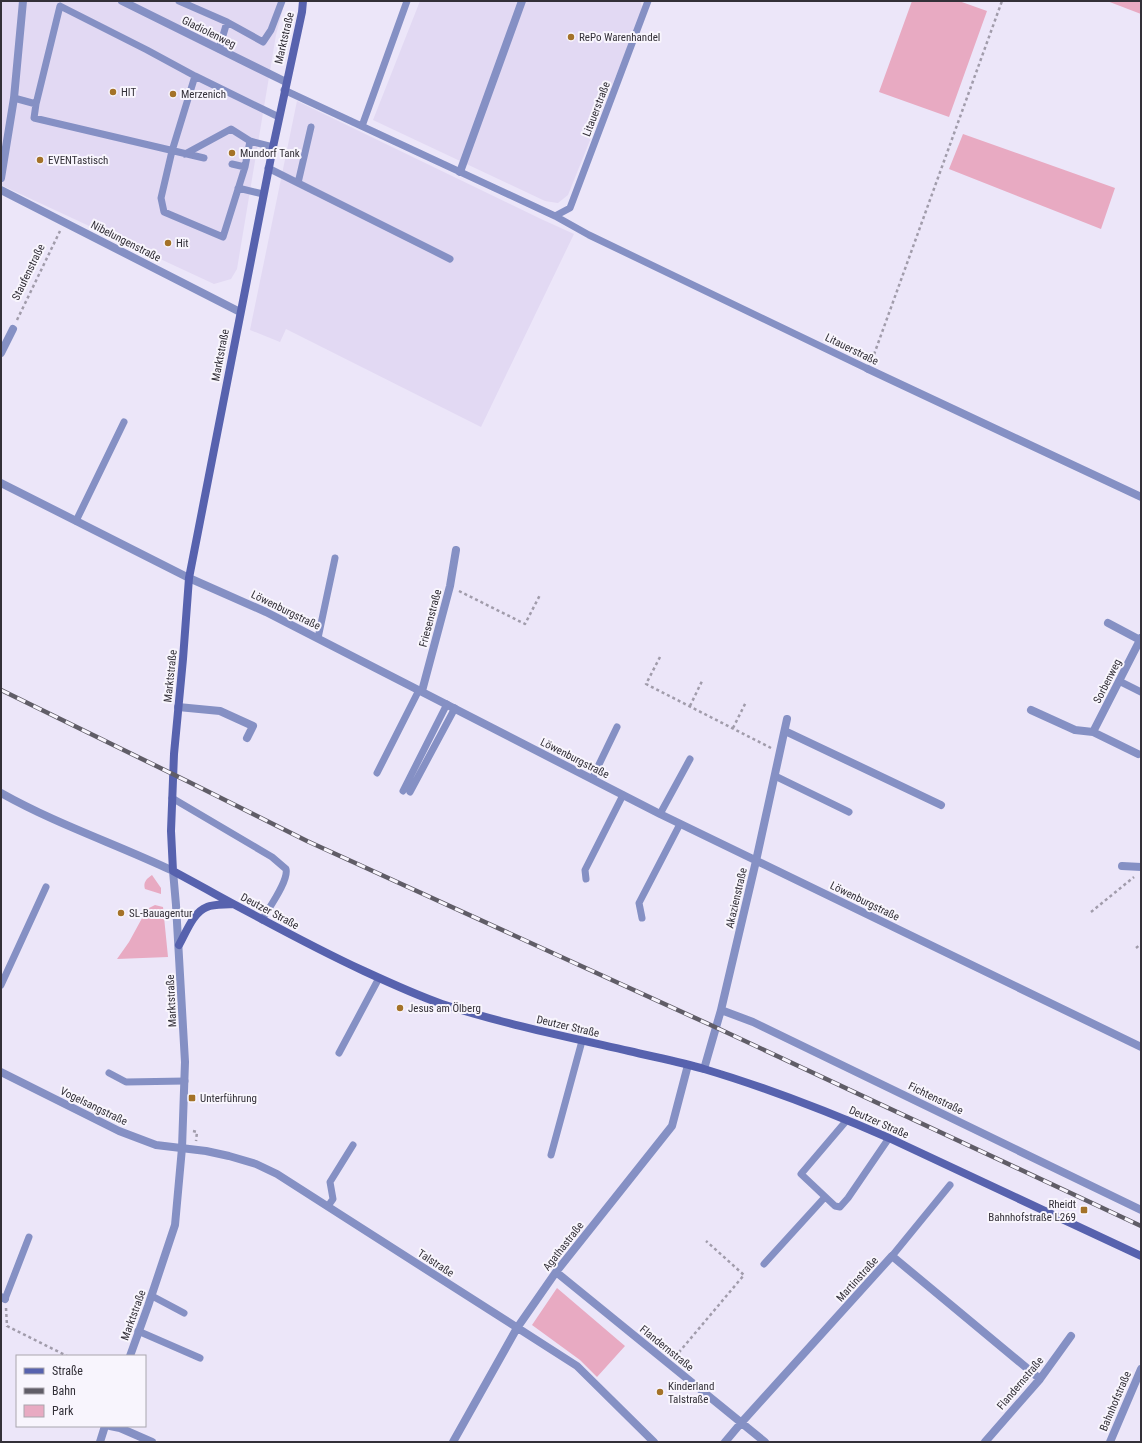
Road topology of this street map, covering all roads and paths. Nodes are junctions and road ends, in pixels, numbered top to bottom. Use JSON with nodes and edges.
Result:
{"nodes":[{"id":1,"x":24,"y":1,"type":"edge"},
{"id":2,"x":122,"y":1,"type":"edge"},
{"id":3,"x":179,"y":1,"type":"edge"},
{"id":4,"x":282,"y":1,"type":"edge"},
{"id":5,"x":303,"y":1,"type":"edge"},
{"id":6,"x":408,"y":1,"type":"edge"},
{"id":7,"x":522,"y":1,"type":"edge"},
{"id":8,"x":648,"y":1,"type":"edge"},
{"id":9,"x":1002,"y":1,"type":"edge"},
{"id":10,"x":227,"y":22,"type":"junction"},
{"id":11,"x":219,"y":49,"type":"junction"},
{"id":12,"x":195,"y":76,"type":"junction"},
{"id":13,"x":285,"y":86,"type":"junction"},
{"id":14,"x":14,"y":98,"type":"junction"},
{"id":15,"x":36,"y":104,"type":"junction"},
{"id":16,"x":279,"y":117,"type":"junction"},
{"id":17,"x":362,"y":126,"type":"junction"},
{"id":18,"x":311,"y":127,"type":"dead end"},
{"id":19,"x":250,"y":140,"type":"junction"},
{"id":20,"x":273,"y":147,"type":"junction"},
{"id":21,"x":172,"y":151,"type":"junction"},
{"id":22,"x":186,"y":154,"type":"junction"},
{"id":23,"x":204,"y":158,"type":"dead end"},
{"id":24,"x":232,"y":164,"type":"dead end"},
{"id":25,"x":245,"y":167,"type":"junction"},
{"id":26,"x":268,"y":168,"type":"junction"},
{"id":27,"x":460,"y":172,"type":"junction"},
{"id":28,"x":1,"y":178,"type":"edge"},
{"id":29,"x":298,"y":183,"type":"junction"},
{"id":30,"x":238,"y":188,"type":"junction"},
{"id":31,"x":1,"y":190,"type":"edge"},
{"id":32,"x":263,"y":194,"type":"junction"},
{"id":33,"x":555,"y":216,"type":"junction"},
{"id":34,"x":65,"y":222,"type":"junction"},
{"id":35,"x":450,"y":259,"type":"dead end"},
{"id":36,"x":240,"y":312,"type":"junction"},
{"id":37,"x":13,"y":329,"type":"joint"},
{"id":38,"x":1,"y":353,"type":"edge"},
{"id":39,"x":868,"y":369,"type":"junction"},
{"id":40,"x":124,"y":422,"type":"dead end"},
{"id":41,"x":1,"y":483,"type":"edge"},
{"id":42,"x":1141,"y":497,"type":"edge"},
{"id":43,"x":76,"y":521,"type":"junction"},
{"id":44,"x":456,"y":550,"type":"dead end"},
{"id":45,"x":335,"y":558,"type":"dead end"},
{"id":46,"x":189,"y":578,"type":"junction"},
{"id":47,"x":450,"y":586,"type":"junction"},
{"id":48,"x":540,"y":595,"type":"dead end"},
{"id":49,"x":1108,"y":623,"type":"dead end"},
{"id":50,"x":318,"y":638,"type":"junction"},
{"id":51,"x":1141,"y":639,"type":"edge"},
{"id":52,"x":660,"y":657,"type":"dead end"},
{"id":53,"x":703,"y":679,"type":"dead end"},
{"id":54,"x":1119,"y":681,"type":"junction"},
{"id":55,"x":421,"y":691,"type":"junction"},
{"id":56,"x":1141,"y":692,"type":"edge"},
{"id":57,"x":746,"y":702,"type":"dead end"},
{"id":58,"x":447,"y":704,"type":"junction"},
{"id":59,"x":690,"y":706,"type":"junction"},
{"id":60,"x":178,"y":707,"type":"junction"},
{"id":61,"x":455,"y":708,"type":"junction"},
{"id":62,"x":1031,"y":710,"type":"dead end"},
{"id":63,"x":787,"y":719,"type":"dead end"},
{"id":64,"x":617,"y":727,"type":"dead end"},
{"id":65,"x":733,"y":728,"type":"junction"},
{"id":66,"x":785,"y":731,"type":"junction"},
{"id":67,"x":1093,"y":732,"type":"junction"},
{"id":68,"x":247,"y":738,"type":"dead end"},
{"id":69,"x":780,"y":753,"type":"junction"},
{"id":70,"x":1138,"y":754,"type":"dead end"},
{"id":71,"x":690,"y":758,"type":"dead end"},
{"id":72,"x":377,"y":774,"type":"dead end"},
{"id":73,"x":775,"y":776,"type":"junction"},
{"id":74,"x":592,"y":779,"type":"junction"},
{"id":75,"x":403,"y":791,"type":"dead end"},
{"id":76,"x":410,"y":792,"type":"dead end"},
{"id":77,"x":1,"y":793,"type":"edge"},
{"id":78,"x":623,"y":795,"type":"junction"},
{"id":79,"x":172,"y":798,"type":"junction"},
{"id":80,"x":941,"y":804,"type":"dead end"},
{"id":81,"x":849,"y":812,"type":"dead end"},
{"id":82,"x":660,"y":814,"type":"junction"},
{"id":83,"x":680,"y":824,"type":"junction"},
{"id":84,"x":756,"y":861,"type":"junction"},
{"id":85,"x":1122,"y":866,"type":"dead end"},
{"id":86,"x":1141,"y":867,"type":"edge"},
{"id":87,"x":172,"y":871,"type":"junction"},
{"id":88,"x":1135,"y":877,"type":"dead end"},
{"id":89,"x":586,"y":879,"type":"dead end"},
{"id":90,"x":46,"y":887,"type":"dead end"},
{"id":91,"x":233,"y":904,"type":"junction"},
{"id":92,"x":1091,"y":912,"type":"dead end"},
{"id":93,"x":642,"y":918,"type":"dead end"},
{"id":94,"x":262,"y":920,"type":"junction"},
{"id":95,"x":1141,"y":944,"type":"edge"},
{"id":96,"x":179,"y":945,"type":"junction"},
{"id":97,"x":1136,"y":948,"type":"dead end"},
{"id":98,"x":379,"y":978,"type":"junction"},
{"id":99,"x":1,"y":985,"type":"edge"},
{"id":100,"x":721,"y":1010,"type":"junction"},
{"id":101,"x":582,"y":1040,"type":"junction"},
{"id":102,"x":1141,"y":1047,"type":"edge"},
{"id":103,"x":339,"y":1053,"type":"dead end"},
{"id":104,"x":688,"y":1065,"type":"junction"},
{"id":105,"x":704,"y":1069,"type":"junction"},
{"id":106,"x":1,"y":1072,"type":"edge"},
{"id":107,"x":109,"y":1073,"type":"dead end"},
{"id":108,"x":185,"y":1080,"type":"junction"},
{"id":109,"x":847,"y":1120,"type":"junction"},
{"id":110,"x":889,"y":1138,"type":"junction"},
{"id":111,"x":354,"y":1145,"type":"dead end"},
{"id":112,"x":182,"y":1148,"type":"junction"},
{"id":113,"x":551,"y":1155,"type":"dead end"},
{"id":114,"x":950,"y":1186,"type":"dead end"},
{"id":115,"x":825,"y":1197,"type":"junction"},
{"id":116,"x":328,"y":1206,"type":"junction"},
{"id":117,"x":1141,"y":1210,"type":"edge"},
{"id":118,"x":29,"y":1237,"type":"dead end"},
{"id":119,"x":706,"y":1241,"type":"dead end"},
{"id":120,"x":892,"y":1256,"type":"junction"},
{"id":121,"x":1141,"y":1256,"type":"edge"},
{"id":122,"x":764,"y":1264,"type":"dead end"},
{"id":123,"x":556,"y":1272,"type":"junction"},
{"id":124,"x":152,"y":1296,"type":"junction"},
{"id":125,"x":3,"y":1298,"type":"edge"},
{"id":126,"x":184,"y":1313,"type":"dead end"},
{"id":127,"x":517,"y":1328,"type":"junction"},
{"id":128,"x":138,"y":1331,"type":"junction"},
{"id":129,"x":1071,"y":1336,"type":"dead end"},
{"id":130,"x":66,"y":1355,"type":"edge"},
{"id":131,"x":130,"y":1355,"type":"edge"},
{"id":132,"x":200,"y":1358,"type":"dead end"},
{"id":133,"x":669,"y":1364,"type":"junction"},
{"id":134,"x":1141,"y":1372,"type":"edge"},
{"id":135,"x":1040,"y":1379,"type":"junction"},
{"id":136,"x":741,"y":1423,"type":"junction"},
{"id":137,"x":105,"y":1427,"type":"edge"},
{"id":138,"x":115,"y":1427,"type":"edge"},
{"id":139,"x":100,"y":1442,"type":"edge"},
{"id":140,"x":152,"y":1442,"type":"edge"},
{"id":141,"x":453,"y":1442,"type":"edge"},
{"id":142,"x":654,"y":1442,"type":"edge"},
{"id":143,"x":725,"y":1442,"type":"edge"},
{"id":144,"x":765,"y":1442,"type":"edge"},
{"id":145,"x":985,"y":1442,"type":"edge"},
{"id":146,"x":1110,"y":1442,"type":"edge"}],
"edges":[{"from":1,"to":14,"type":"street"},
{"from":2,"to":11,"type":"street","name":"Gladiolenweg"},
{"from":3,"to":10,"type":"lane"},
{"from":4,"to":10,"type":"lane"},
{"from":5,"to":13,"type":"main road","name":"Marktstraße"},
{"from":6,"to":17,"type":"lane"},
{"from":7,"to":27,"type":"street"},
{"from":8,"to":33,"type":"lane","name":"Litauerstraße"},
{"from":9,"to":39,"type":"path"},
{"from":10,"to":11,"type":"lane"},
{"from":11,"to":13,"type":"street","name":"Gladiolenweg"},
{"from":12,"to":15,"type":"lane"},
{"from":12,"to":16,"type":"lane"},
{"from":12,"to":21,"type":"lane"},
{"from":13,"to":16,"type":"main road","name":"Marktstraße"},
{"from":13,"to":17,"type":"lane","name":"Litauerstraße"},
{"from":14,"to":15,"type":"lane"},
{"from":14,"to":28,"type":"street"},
{"from":15,"to":21,"type":"lane"},
{"from":16,"to":20,"type":"main road","name":"Marktstraße"},
{"from":17,"to":27,"type":"lane","name":"Litauerstraße"},
{"from":18,"to":29,"type":"lane"},
{"from":19,"to":20,"type":"lane"},
{"from":19,"to":22,"type":"lane"},
{"from":19,"to":25,"type":"lane"},
{"from":20,"to":26,"type":"main road","name":"Marktstraße"},
{"from":21,"to":22,"type":"lane"},
{"from":21,"to":30,"type":"lane"},
{"from":22,"to":23,"type":"lane"},
{"from":24,"to":25,"type":"lane"},
{"from":25,"to":30,"type":"lane"},
{"from":26,"to":29,"type":"lane"},
{"from":26,"to":32,"type":"main road","name":"Marktstraße"},
{"from":27,"to":33,"type":"lane","name":"Litauerstraße"},
{"from":29,"to":35,"type":"lane"},
{"from":30,"to":32,"type":"lane"},
{"from":31,"to":34,"type":"street","name":"Nibelungenstraße"},
{"from":32,"to":36,"type":"main road","name":"Marktstraße"},
{"from":33,"to":39,"type":"lane","name":"Litauerstraße"},
{"from":34,"to":36,"type":"street","name":"Nibelungenstraße"},
{"from":34,"to":37,"type":"path","name":"Staufenstraße"},
{"from":36,"to":46,"type":"main road","name":"Marktstraße"},
{"from":37,"to":38,"type":"street"},
{"from":39,"to":42,"type":"street","name":"Litauerstraße"},
{"from":40,"to":43,"type":"lane"},
{"from":41,"to":43,"type":"street","name":"Löwenburgstraße"},
{"from":43,"to":46,"type":"street","name":"Löwenburgstraße"},
{"from":44,"to":47,"type":"street","name":"Friesenstraße"},
{"from":45,"to":50,"type":"lane"},
{"from":46,"to":50,"type":"street","name":"Löwenburgstraße"},
{"from":46,"to":60,"type":"main road","name":"Marktstraße"},
{"from":47,"to":48,"type":"path"},
{"from":47,"to":55,"type":"street","name":"Friesenstraße"},
{"from":49,"to":51,"type":"street","name":"Sorbenweg"},
{"from":50,"to":55,"type":"street","name":"Löwenburgstraße"},
{"from":51,"to":54,"type":"street","name":"Sorbenweg"},
{"from":52,"to":59,"type":"path"},
{"from":53,"to":59,"type":"path"},
{"from":54,"to":56,"type":"lane"},
{"from":54,"to":67,"type":"street","name":"Sorbenweg"},
{"from":55,"to":58,"type":"street","name":"Löwenburgstraße"},
{"from":55,"to":72,"type":"lane"},
{"from":57,"to":65,"type":"path"},
{"from":58,"to":61,"type":"street","name":"Löwenburgstraße"},
{"from":58,"to":75,"type":"lane"},
{"from":59,"to":65,"type":"path"},
{"from":60,"to":68,"type":"street"},
{"from":60,"to":79,"type":"main road","name":"Marktstraße"},
{"from":61,"to":74,"type":"street","name":"Löwenburgstraße"},
{"from":61,"to":76,"type":"lane"},
{"from":62,"to":67,"type":"street"},
{"from":63,"to":66,"type":"street","name":"Akazienstraße"},
{"from":64,"to":74,"type":"lane"},
{"from":65,"to":69,"type":"path"},
{"from":66,"to":69,"type":"street","name":"Akazienstraße"},
{"from":66,"to":80,"type":"street"},
{"from":67,"to":70,"type":"street"},
{"from":69,"to":73,"type":"street","name":"Akazienstraße"},
{"from":71,"to":82,"type":"lane"},
{"from":73,"to":81,"type":"lane"},
{"from":73,"to":84,"type":"street","name":"Akazienstraße"},
{"from":74,"to":78,"type":"street","name":"Löwenburgstraße"},
{"from":77,"to":87,"type":"street","name":"Deutzer Straße"},
{"from":78,"to":82,"type":"street","name":"Löwenburgstraße"},
{"from":78,"to":89,"type":"lane"},
{"from":79,"to":87,"type":"main road","name":"Marktstraße"},
{"from":79,"to":94,"type":"lane"},
{"from":82,"to":83,"type":"street","name":"Löwenburgstraße"},
{"from":83,"to":84,"type":"street","name":"Löwenburgstraße"},
{"from":83,"to":93,"type":"lane"},
{"from":84,"to":100,"type":"street","name":"Akazienstraße"},
{"from":84,"to":102,"type":"street","name":"Löwenburgstraße"},
{"from":85,"to":86,"type":"street"},
{"from":87,"to":91,"type":"main road","name":"Deutzer Straße"},
{"from":87,"to":96,"type":"street","name":"Marktstraße"},
{"from":88,"to":92,"type":"path"},
{"from":90,"to":99,"type":"lane"},
{"from":91,"to":94,"type":"main road","name":"Deutzer Straße"},
{"from":91,"to":96,"type":"main road"},
{"from":94,"to":98,"type":"main road","name":"Deutzer Straße"},
{"from":95,"to":97,"type":"path"},
{"from":96,"to":108,"type":"street","name":"Marktstraße"},
{"from":98,"to":101,"type":"main road","name":"Deutzer Straße"},
{"from":98,"to":103,"type":"lane"},
{"from":100,"to":105,"type":"street","name":"Akazienstraße"},
{"from":100,"to":117,"type":"street","name":"Fichtenstraße"},
{"from":101,"to":104,"type":"main road","name":"Deutzer Straße"},
{"from":101,"to":113,"type":"lane"},
{"from":104,"to":105,"type":"main road","name":"Deutzer Straße"},
{"from":104,"to":123,"type":"street","name":"Agathastraße"},
{"from":105,"to":109,"type":"main road","name":"Deutzer Straße"},
{"from":106,"to":112,"type":"street","name":"Vogelsangstraße"},
{"from":107,"to":108,"type":"lane"},
{"from":108,"to":112,"type":"street","name":"Marktstraße"},
{"from":109,"to":110,"type":"main road","name":"Deutzer Straße"},
{"from":109,"to":115,"type":"lane"},
{"from":110,"to":115,"type":"lane"},
{"from":110,"to":121,"type":"main road","name":"Deutzer Straße"},
{"from":111,"to":116,"type":"lane"},
{"from":112,"to":116,"type":"street","name":"Talstraße"},
{"from":112,"to":124,"type":"street","name":"Marktstraße"},
{"from":114,"to":120,"type":"lane"},
{"from":115,"to":122,"type":"lane"},
{"from":116,"to":127,"type":"street","name":"Talstraße"},
{"from":118,"to":125,"type":"lane"},
{"from":119,"to":133,"type":"path"},
{"from":120,"to":135,"type":"street","name":"Martinstraße"},
{"from":120,"to":136,"type":"street","name":"Martinstraße"},
{"from":123,"to":127,"type":"street","name":"Agathastraße"},
{"from":123,"to":133,"type":"street","name":"Flandernstraße"},
{"from":124,"to":126,"type":"lane"},
{"from":124,"to":128,"type":"street","name":"Marktstraße"},
{"from":125,"to":130,"type":"path"},
{"from":127,"to":141,"type":"street","name":"Agathastraße"},
{"from":127,"to":142,"type":"street","name":"Talstraße"},
{"from":128,"to":131,"type":"street","name":"Marktstraße"},
{"from":128,"to":132,"type":"lane"},
{"from":129,"to":135,"type":"street","name":"Flandernstraße"},
{"from":133,"to":136,"type":"street","name":"Flandernstraße"},
{"from":134,"to":146,"type":"street","name":"Bahnhofstraße"},
{"from":135,"to":145,"type":"street","name":"Flandernstraße"},
{"from":136,"to":143,"type":"street","name":"Martinstraße"},
{"from":136,"to":144,"type":"street","name":"Flandernstraße"},
{"from":137,"to":139,"type":"street"},
{"from":138,"to":140,"type":"street"}]}
